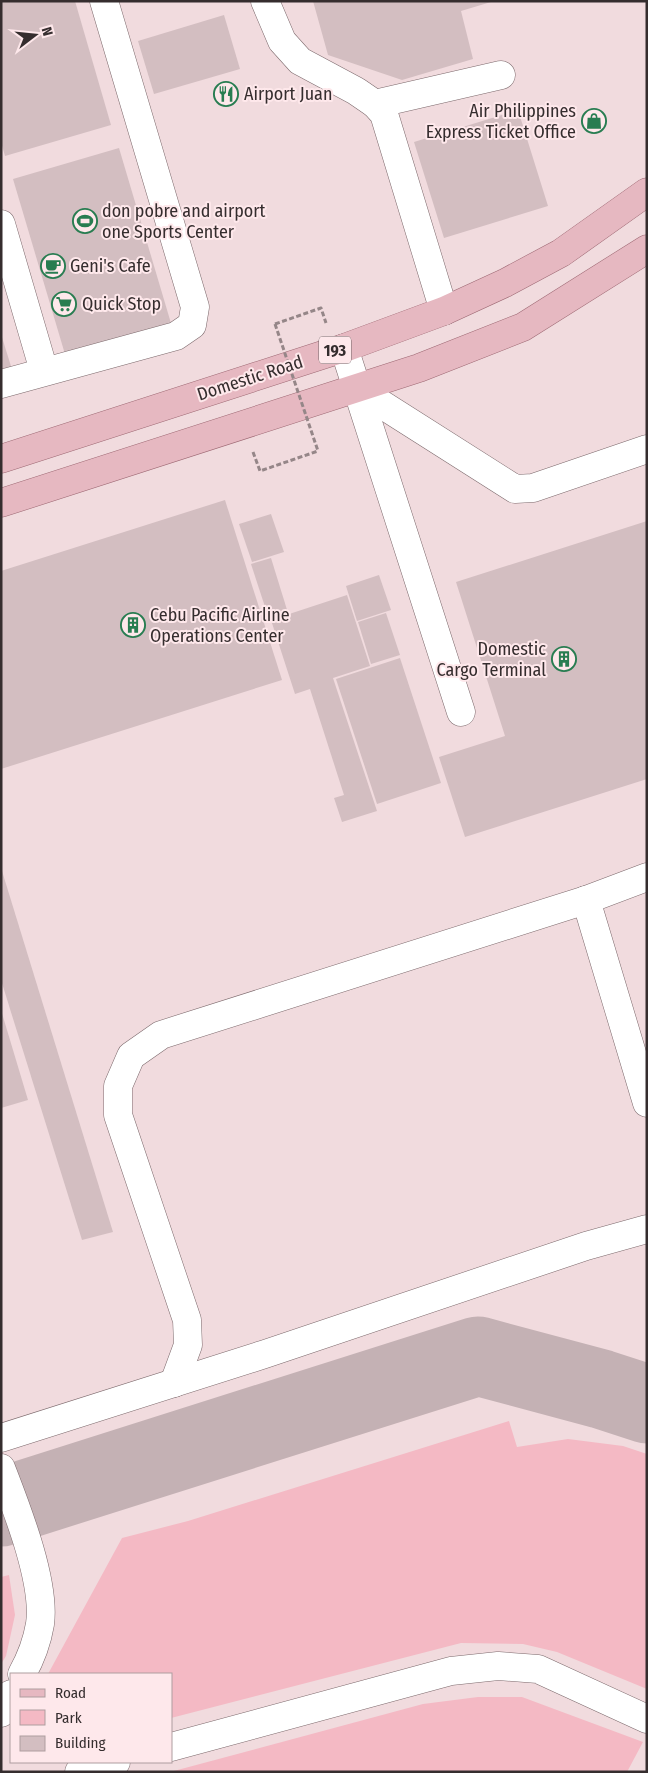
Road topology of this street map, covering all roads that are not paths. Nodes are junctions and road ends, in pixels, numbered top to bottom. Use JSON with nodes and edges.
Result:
{"nodes":[{"id":1,"x":104,"y":1,"type":"edge"},
{"id":2,"x":264,"y":1,"type":"edge"},
{"id":3,"x":501,"y":75,"type":"dead end"},
{"id":4,"x":375,"y":104,"type":"junction"},
{"id":5,"x":647,"y":192,"type":"edge"},
{"id":6,"x":1,"y":224,"type":"edge"},
{"id":7,"x":647,"y":249,"type":"edge"},
{"id":8,"x":444,"y":311,"type":"junction"},
{"id":9,"x":339,"y":349,"type":"junction"},
{"id":10,"x":44,"y":372,"type":"junction"},
{"id":11,"x":1,"y":384,"type":"edge"},
{"id":12,"x":356,"y":388,"type":"junction"},
{"id":13,"x":647,"y":449,"type":"edge"},
{"id":14,"x":1,"y":459,"type":"edge"},
{"id":15,"x":1,"y":503,"type":"edge"},
{"id":16,"x":461,"y":712,"type":"dead end"},
{"id":17,"x":647,"y":877,"type":"edge"},
{"id":18,"x":586,"y":900,"type":"junction"},
{"id":19,"x":647,"y":1102,"type":"edge"},
{"id":20,"x":647,"y":1229,"type":"edge"},
{"id":21,"x":174,"y":1384,"type":"junction"},
{"id":22,"x":1,"y":1438,"type":"edge"},
{"id":23,"x":1,"y":1468,"type":"edge"},
{"id":24,"x":23,"y":1673,"type":"edge"},
{"id":25,"x":10,"y":1696,"type":"edge"},
{"id":26,"x":1,"y":1713,"type":"edge"},
{"id":27,"x":647,"y":1718,"type":"edge"},
{"id":28,"x":172,"y":1747,"type":"edge"},
{"id":29,"x":112,"y":1763,"type":"edge"},
{"id":30,"x":79,"y":1772,"type":"edge"}],
"edges":[{"from":1,"to":10,"type":"lane"},
{"from":2,"to":4,"type":"lane"},
{"from":3,"to":4,"type":"lane"},
{"from":4,"to":8,"type":"lane"},
{"from":5,"to":8,"type":"main road","name":"Domestic Road","number":"193"},
{"from":6,"to":10,"type":"lane"},
{"from":7,"to":12,"type":"main road","number":"193"},
{"from":8,"to":9,"type":"main road","name":"Domestic Road","number":"193"},
{"from":9,"to":12,"type":"lane"},
{"from":9,"to":14,"type":"main road","name":"Domestic Road","number":"193"},
{"from":10,"to":11,"type":"lane"},
{"from":12,"to":13,"type":"lane"},
{"from":12,"to":15,"type":"main road","number":"193"},
{"from":12,"to":16,"type":"lane"},
{"from":17,"to":18,"type":"lane"},
{"from":18,"to":19,"type":"lane"},
{"from":18,"to":21,"type":"lane"},
{"from":20,"to":21,"type":"lane"},
{"from":21,"to":22,"type":"lane"},
{"from":23,"to":24,"type":"lane"},
{"from":25,"to":26,"type":"lane"},
{"from":27,"to":28,"type":"lane"},
{"from":29,"to":30,"type":"lane"}]}
